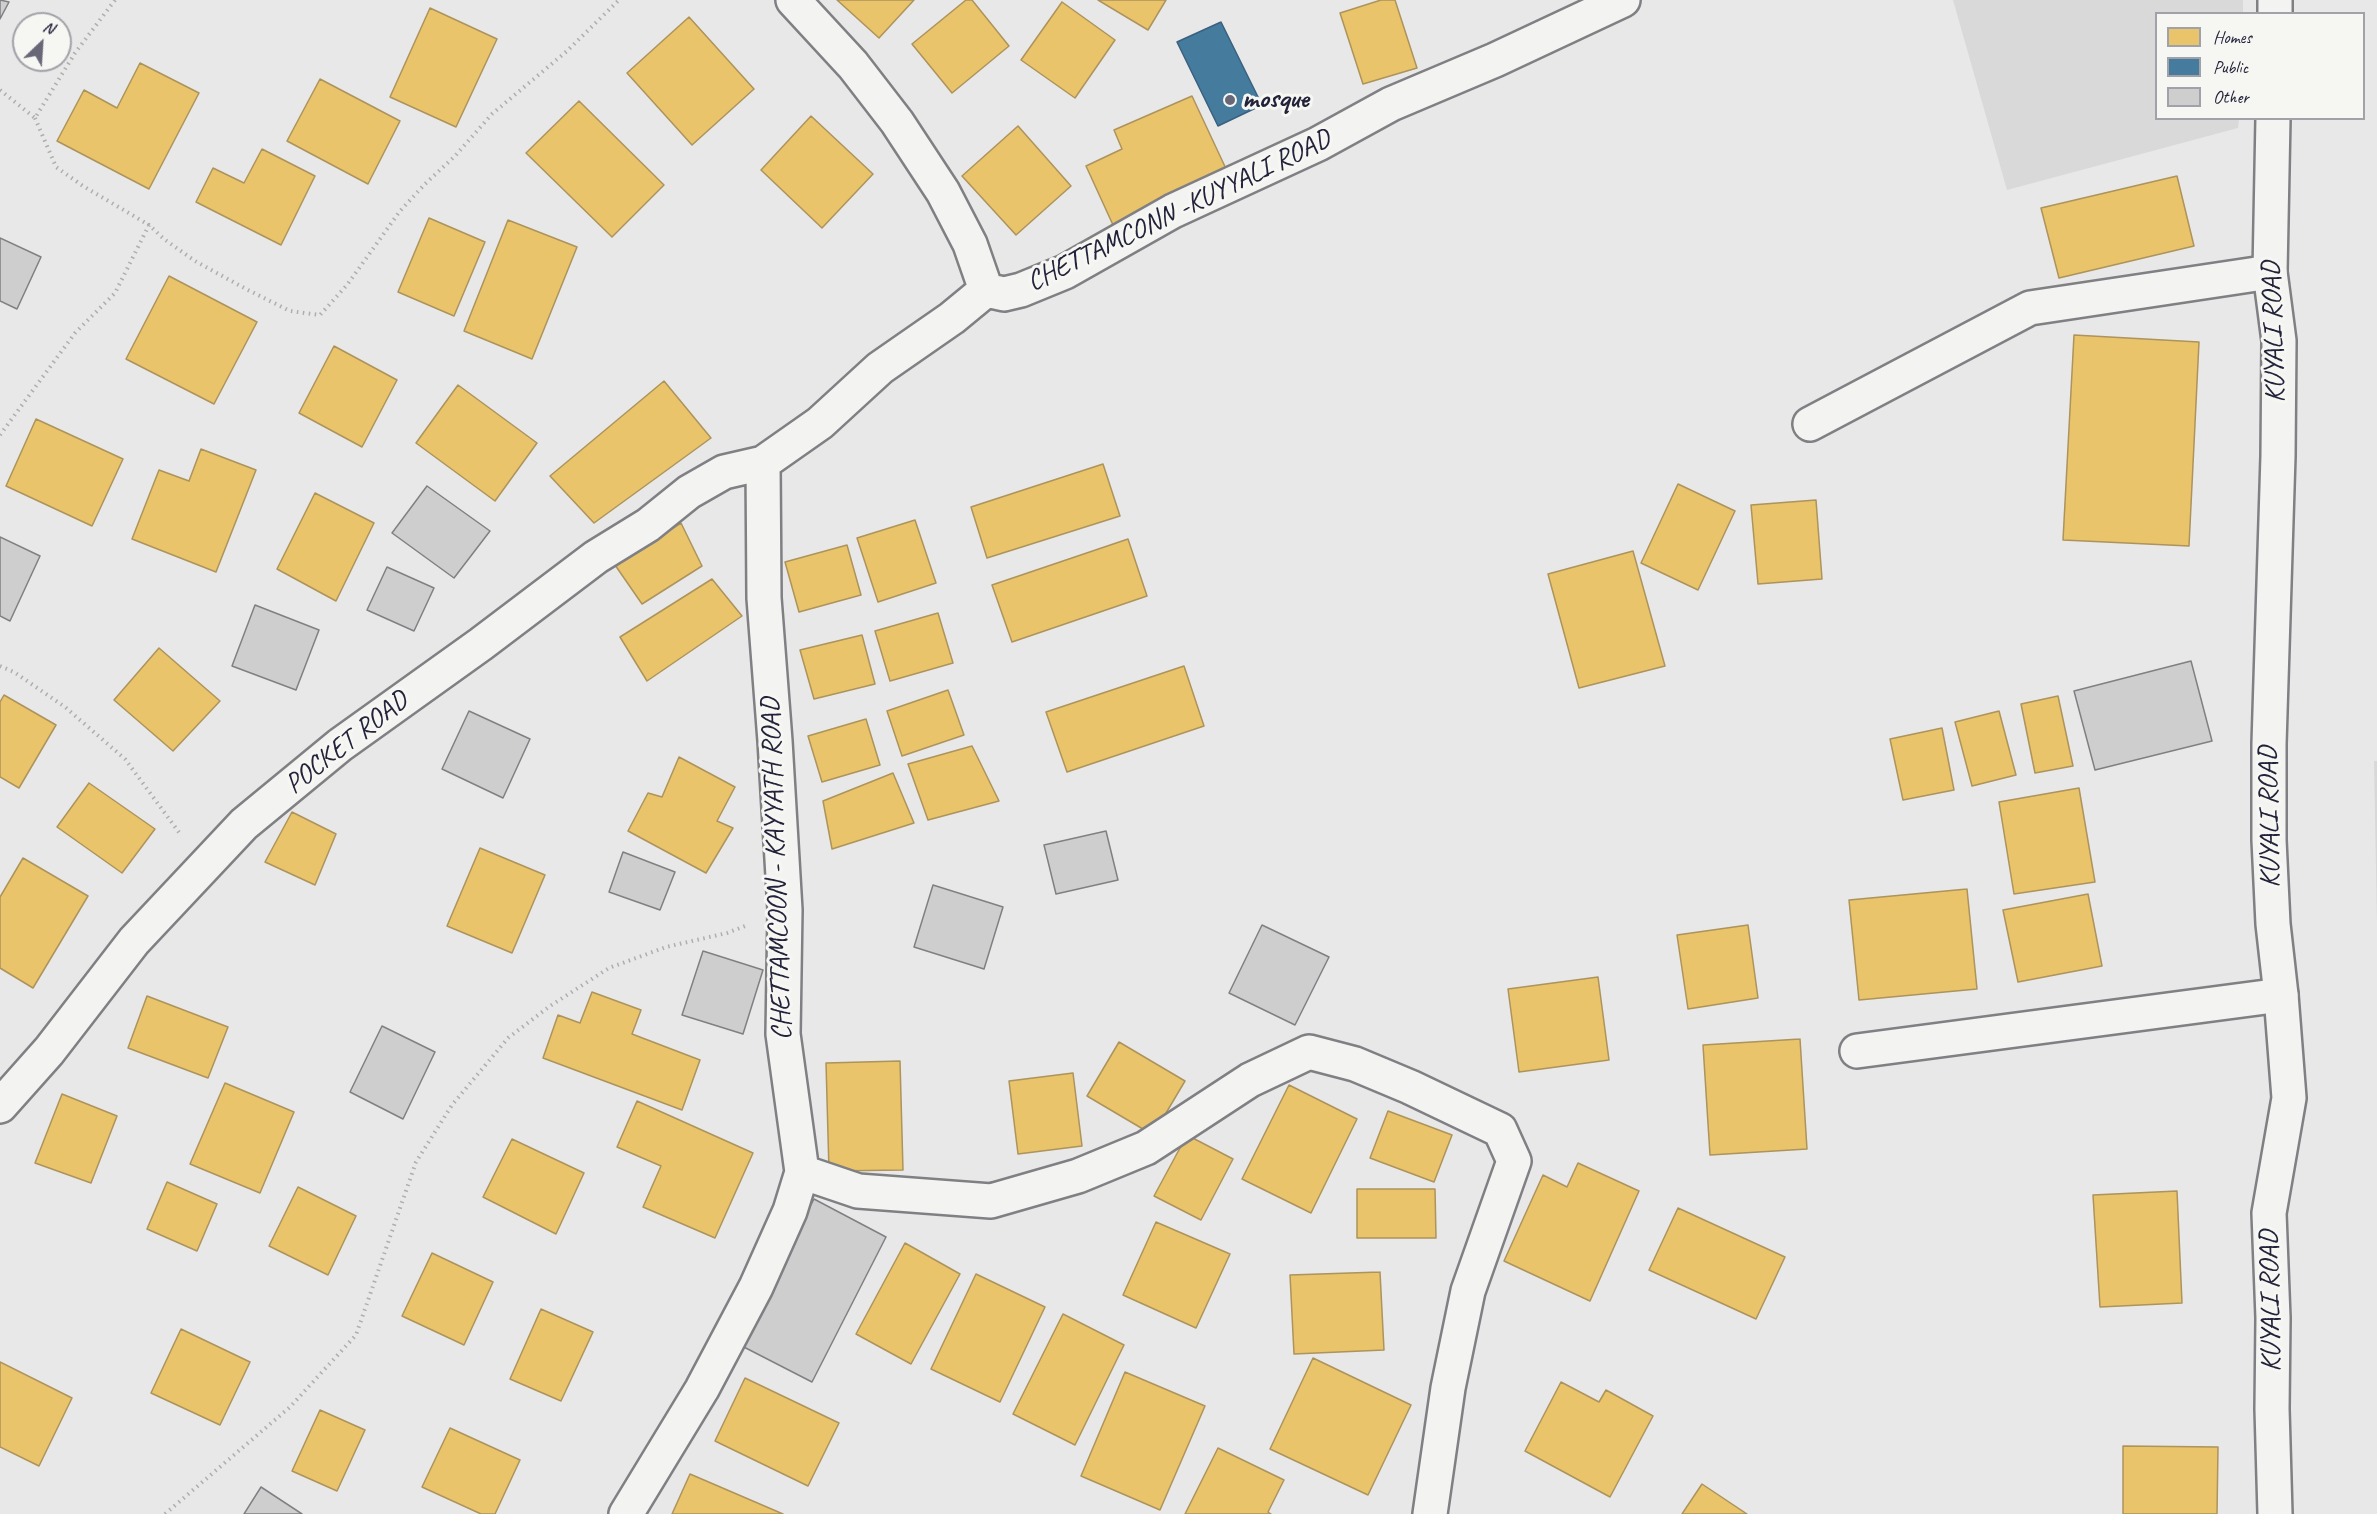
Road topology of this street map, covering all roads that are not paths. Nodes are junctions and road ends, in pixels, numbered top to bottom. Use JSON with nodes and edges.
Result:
{"nodes":[{"id":1,"x":792,"y":0,"type":"edge"},
{"id":2,"x":1623,"y":0,"type":"edge"},
{"id":3,"x":2273,"y":120,"type":"edge"},
{"id":4,"x":2270,"y":272,"type":"junction"},
{"id":5,"x":986,"y":290,"type":"junction"},
{"id":6,"x":1810,"y":424,"type":"dead end"},
{"id":7,"x":762,"y":463,"type":"junction"},
{"id":8,"x":2281,"y":995,"type":"junction"},
{"id":9,"x":1857,"y":1051,"type":"dead end"},
{"id":10,"x":0,"y":1106,"type":"edge"},
{"id":11,"x":802,"y":1172,"type":"junction"},
{"id":12,"x":626,"y":1514,"type":"edge"},
{"id":13,"x":1430,"y":1514,"type":"edge"},
{"id":14,"x":2275,"y":1514,"type":"edge"}],
"edges":[{"from":1,"to":5,"type":"street","name":"CHETTAMCONN -KUYYALI ROAD"},
{"from":2,"to":5,"type":"street","name":"CHETTAMCONN -KUYYALI ROAD"},
{"from":3,"to":4,"type":"street","name":"KUYALI ROAD"},
{"from":4,"to":6,"type":"street"},
{"from":4,"to":8,"type":"street","name":"KUYALI ROAD"},
{"from":5,"to":7,"type":"street"},
{"from":7,"to":10,"type":"street","name":"POCKET ROAD"},
{"from":7,"to":11,"type":"street","name":"CHETTAMCOON - KAYYATH ROAD"},
{"from":8,"to":9,"type":"street"},
{"from":8,"to":14,"type":"street","name":"KUYALI ROAD"},
{"from":11,"to":12,"type":"street","name":"CHETTAMCOON - KAYYATH ROAD"},
{"from":11,"to":13,"type":"street"}]}
